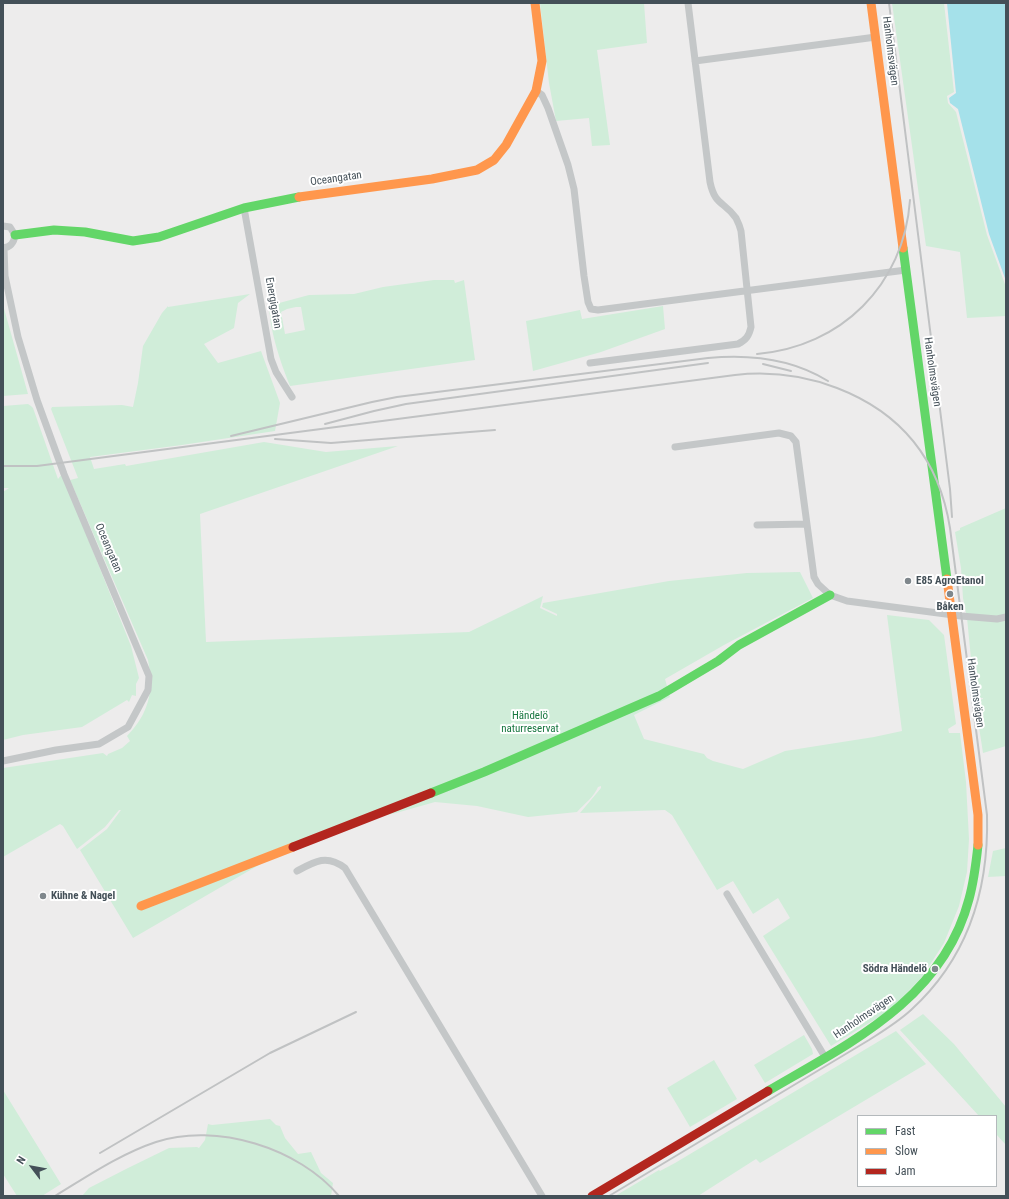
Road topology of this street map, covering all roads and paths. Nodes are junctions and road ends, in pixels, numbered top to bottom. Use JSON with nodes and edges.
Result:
{"nodes":[{"id":1,"x":535,"y":3,"type":"edge"},
{"id":2,"x":688,"y":3,"type":"edge"},
{"id":3,"x":871,"y":3,"type":"edge"},
{"id":4,"x":876,"y":37,"type":"junction"},
{"id":5,"x":695,"y":61,"type":"junction"},
{"id":6,"x":536,"y":91,"type":"junction"},
{"id":7,"x":244,"y":208,"type":"junction"},
{"id":8,"x":3,"y":226,"type":"edge"},
{"id":9,"x":15,"y":235,"type":"junction"},
{"id":10,"x":4,"y":248,"type":"edge"},
{"id":11,"x":906,"y":270,"type":"junction"},
{"id":12,"x":748,"y":291,"type":"junction"},
{"id":13,"x":590,"y":363,"type":"dead end"},
{"id":14,"x":292,"y":397,"type":"dead end"},
{"id":15,"x":675,"y":447,"type":"dead end"},
{"id":16,"x":807,"y":524,"type":"junction"},
{"id":17,"x":757,"y":525,"type":"dead end"},
{"id":18,"x":830,"y":595,"type":"junction"},
{"id":19,"x":953,"y":615,"type":"junction"},
{"id":20,"x":1006,"y":617,"type":"edge"},
{"id":21,"x":3,"y":761,"type":"edge"},
{"id":22,"x":297,"y":871,"type":"dead end"},
{"id":23,"x":727,"y":894,"type":"dead end"},
{"id":24,"x":141,"y":906,"type":"dead end"},
{"id":25,"x":826,"y":1057,"type":"junction"},
{"id":26,"x":542,"y":1196,"type":"edge"},
{"id":27,"x":592,"y":1196,"type":"edge"}],
"edges":[{"from":1,"to":6,"type":"street","name":"Oceangatan"},
{"from":2,"to":5,"type":"street"},
{"from":3,"to":4,"type":"street","name":"Hanholmsvägen"},
{"from":4,"to":5,"type":"street"},
{"from":4,"to":11,"type":"street","name":"Hanholmsvägen"},
{"from":5,"to":12,"type":"street"},
{"from":6,"to":7,"type":"street","name":"Oceangatan"},
{"from":6,"to":12,"type":"street"},
{"from":7,"to":9,"type":"street","name":"Oceangatan"},
{"from":7,"to":14,"type":"street","name":"Energigatan"},
{"from":8,"to":9,"type":"street"},
{"from":9,"to":10,"type":"street"},
{"from":10,"to":21,"type":"street","name":"Oceangatan"},
{"from":11,"to":12,"type":"street"},
{"from":11,"to":19,"type":"street","name":"Hanholmsvägen"},
{"from":12,"to":13,"type":"street"},
{"from":15,"to":16,"type":"street"},
{"from":16,"to":17,"type":"street"},
{"from":16,"to":18,"type":"street"},
{"from":18,"to":19,"type":"street"},
{"from":18,"to":24,"type":"street"},
{"from":19,"to":20,"type":"street"},
{"from":19,"to":25,"type":"street","name":"Hanholmsvägen"},
{"from":22,"to":26,"type":"street"},
{"from":23,"to":25,"type":"street"},
{"from":25,"to":27,"type":"street","name":"Hanholmsvägen"}]}
